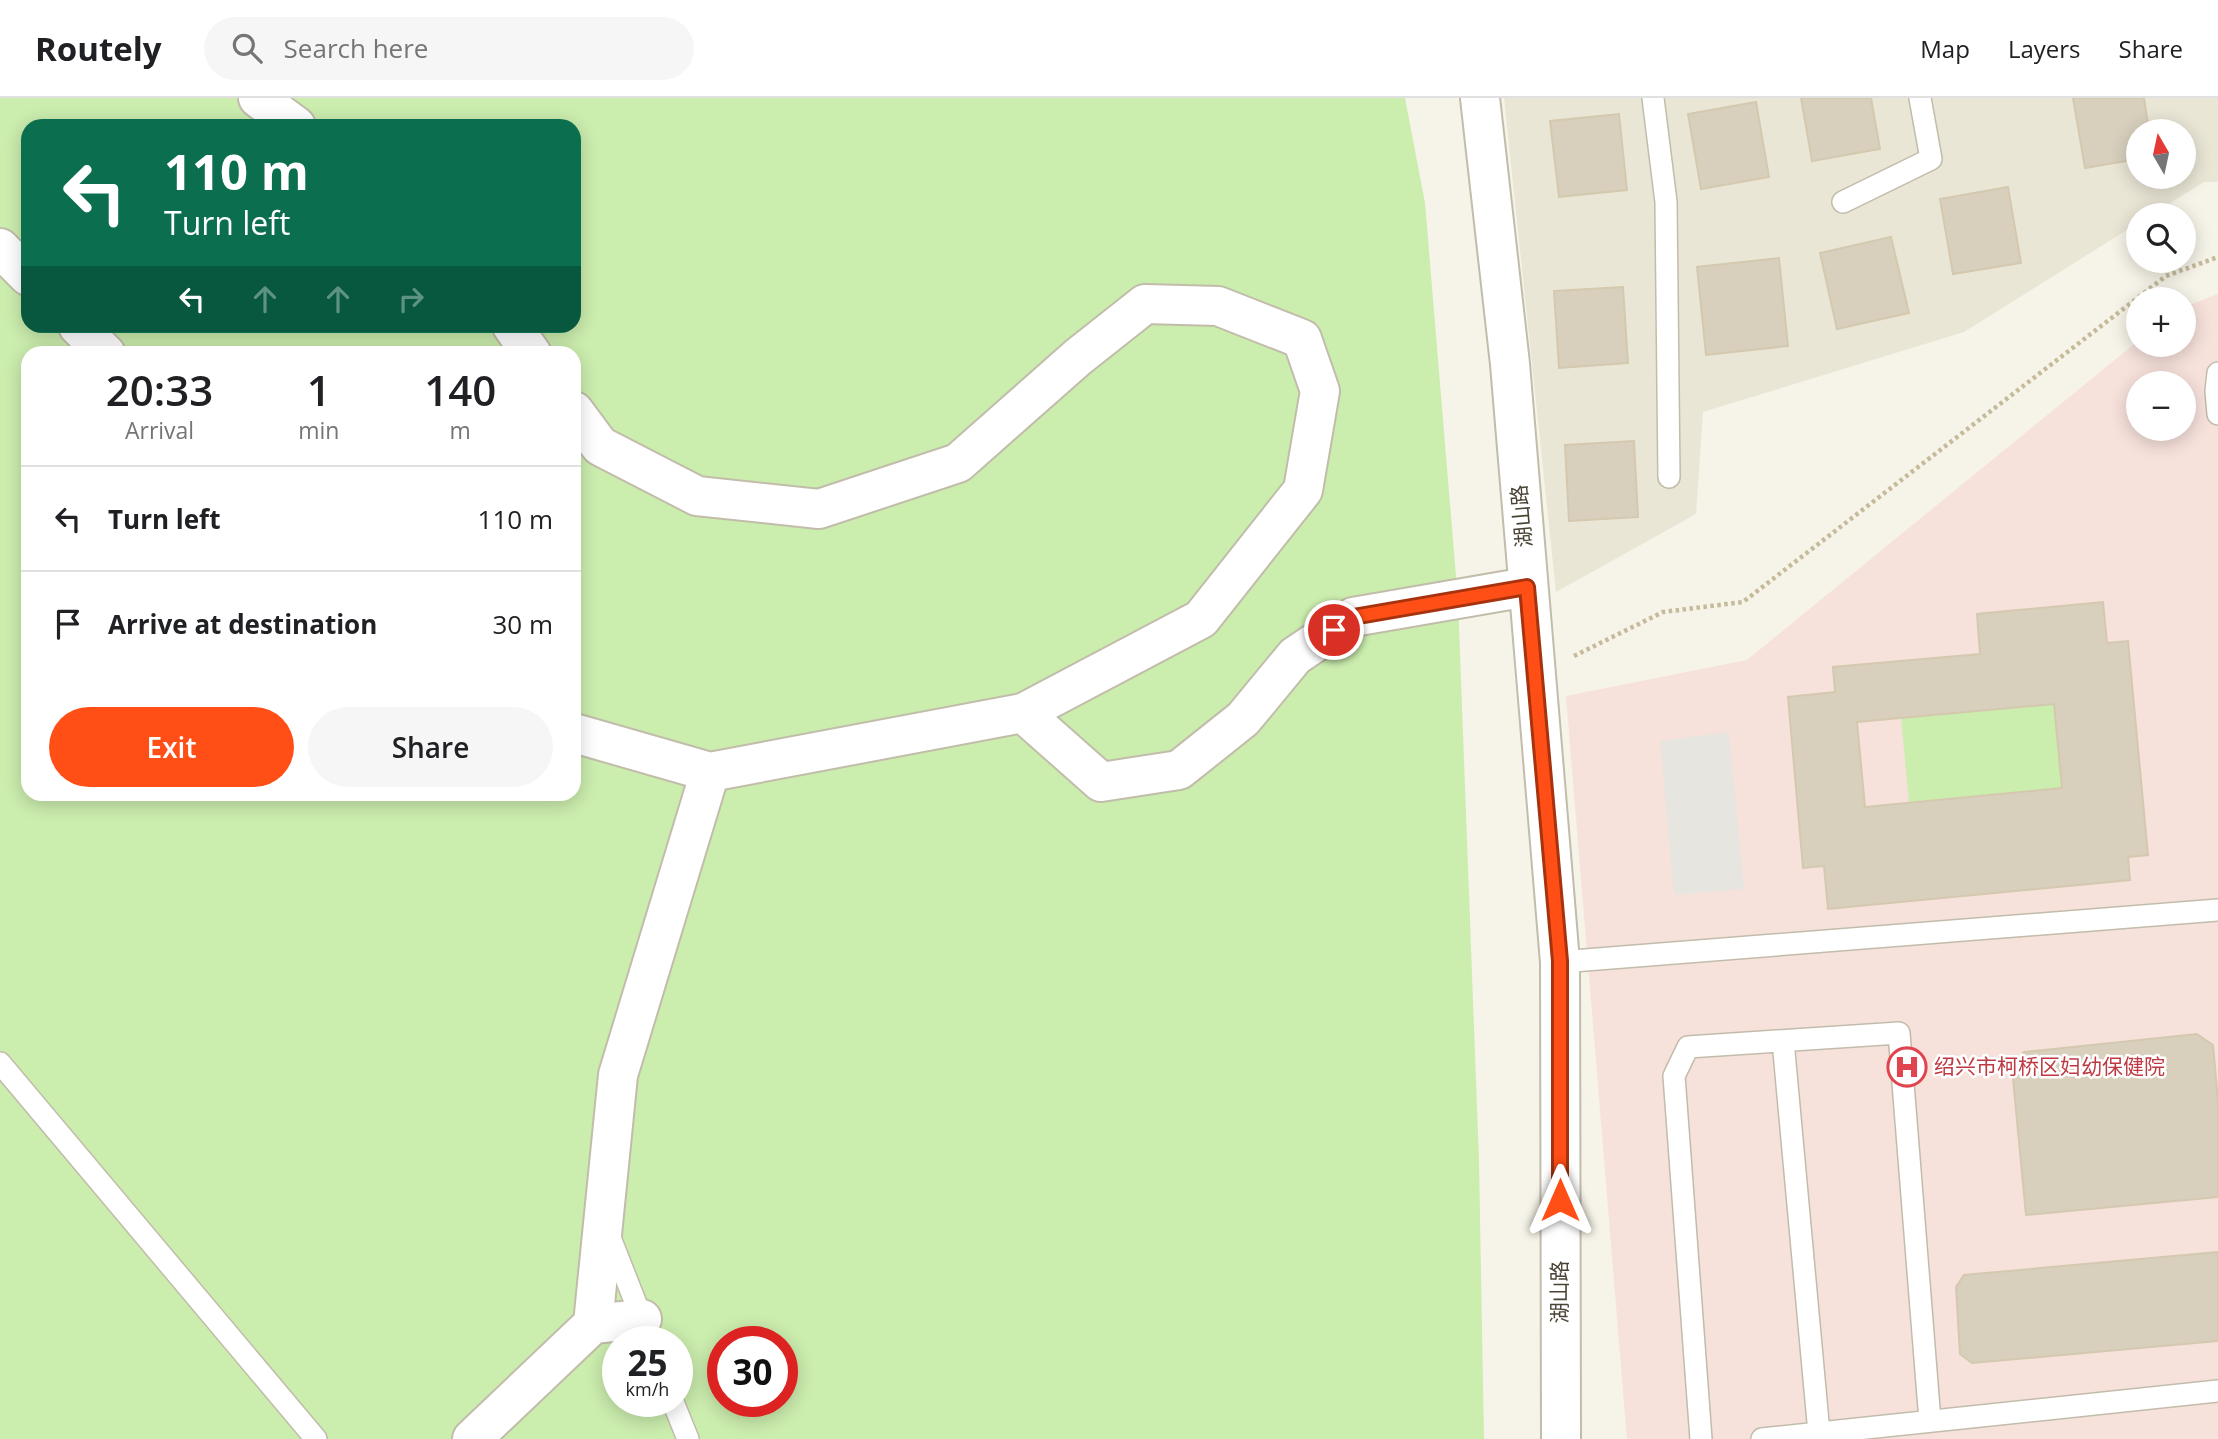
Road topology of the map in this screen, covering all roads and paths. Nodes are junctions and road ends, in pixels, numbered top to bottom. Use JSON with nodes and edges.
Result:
{"nodes":[{"id":1,"x":258,"y":98,"type":"edge"},
{"id":2,"x":1480,"y":98,"type":"edge"},
{"id":3,"x":1653,"y":98,"type":"edge"},
{"id":4,"x":1920,"y":98,"type":"edge"},
{"id":5,"x":286,"y":119,"type":"edge"},
{"id":6,"x":1843,"y":202,"type":"dead end"},
{"id":7,"x":0,"y":248,"type":"edge"},
{"id":8,"x":2218,"y":257,"type":"edge"},
{"id":9,"x":21,"y":269,"type":"edge"},
{"id":10,"x":85,"y":333,"type":"edge"},
{"id":11,"x":98,"y":346,"type":"edge"},
{"id":12,"x":2218,"y":373,"type":"edge"},
{"id":13,"x":2218,"y":414,"type":"edge"},
{"id":14,"x":581,"y":420,"type":"edge"},
{"id":15,"x":1669,"y":477,"type":"dead end"},
{"id":16,"x":1527,"y":587,"type":"junction"},
{"id":17,"x":1535,"y":676,"type":"junction"},
{"id":18,"x":1023,"y":713,"type":"junction"},
{"id":19,"x":581,"y":735,"type":"edge"},
{"id":20,"x":710,"y":772,"type":"junction"},
{"id":21,"x":2218,"y":909,"type":"edge"},
{"id":22,"x":1560,"y":961,"type":"junction"},
{"id":23,"x":1783,"y":1041,"type":"junction"},
{"id":24,"x":0,"y":1063,"type":"edge"},
{"id":25,"x":603,"y":1220,"type":"junction"},
{"id":26,"x":593,"y":1324,"type":"junction"},
{"id":27,"x":608,"y":1326,"type":"edge"},
{"id":28,"x":644,"y":1326,"type":"edge"},
{"id":29,"x":2218,"y":1391,"type":"edge"},
{"id":30,"x":679,"y":1417,"type":"edge"},
{"id":31,"x":1930,"y":1421,"type":"junction"},
{"id":32,"x":1819,"y":1433,"type":"junction"},
{"id":33,"x":316,"y":1439,"type":"edge"},
{"id":34,"x":472,"y":1439,"type":"edge"},
{"id":35,"x":688,"y":1439,"type":"edge"},
{"id":36,"x":1560,"y":1439,"type":"edge"},
{"id":37,"x":1701,"y":1439,"type":"edge"},
{"id":38,"x":1762,"y":1439,"type":"edge"}],
"edges":[{"from":1,"to":5,"type":"street"},
{"from":2,"to":16,"type":"street","name":"湖山路"},
{"from":3,"to":15,"type":"lane"},
{"from":4,"to":6,"type":"lane"},
{"from":7,"to":9,"type":"street"},
{"from":8,"to":17,"type":"path"},
{"from":10,"to":11,"type":"street"},
{"from":12,"to":13,"type":"lane"},
{"from":14,"to":18,"type":"street"},
{"from":16,"to":17,"type":"street","name":"湖山路"},
{"from":16,"to":18,"type":"street"},
{"from":17,"to":22,"type":"street","name":"湖山路"},
{"from":18,"to":20,"type":"street"},
{"from":19,"to":20,"type":"street"},
{"from":20,"to":25,"type":"street"},
{"from":21,"to":22,"type":"lane"},
{"from":22,"to":36,"type":"street","name":"湖山路"},
{"from":23,"to":31,"type":"lane"},
{"from":23,"to":32,"type":"lane"},
{"from":23,"to":37,"type":"lane"},
{"from":24,"to":33,"type":"lane"},
{"from":25,"to":26,"type":"street"},
{"from":25,"to":28,"type":"lane"},
{"from":26,"to":27,"type":"street"},
{"from":26,"to":34,"type":"street"},
{"from":29,"to":31,"type":"lane"},
{"from":30,"to":35,"type":"lane"},
{"from":31,"to":32,"type":"lane"},
{"from":32,"to":38,"type":"lane"}]}
